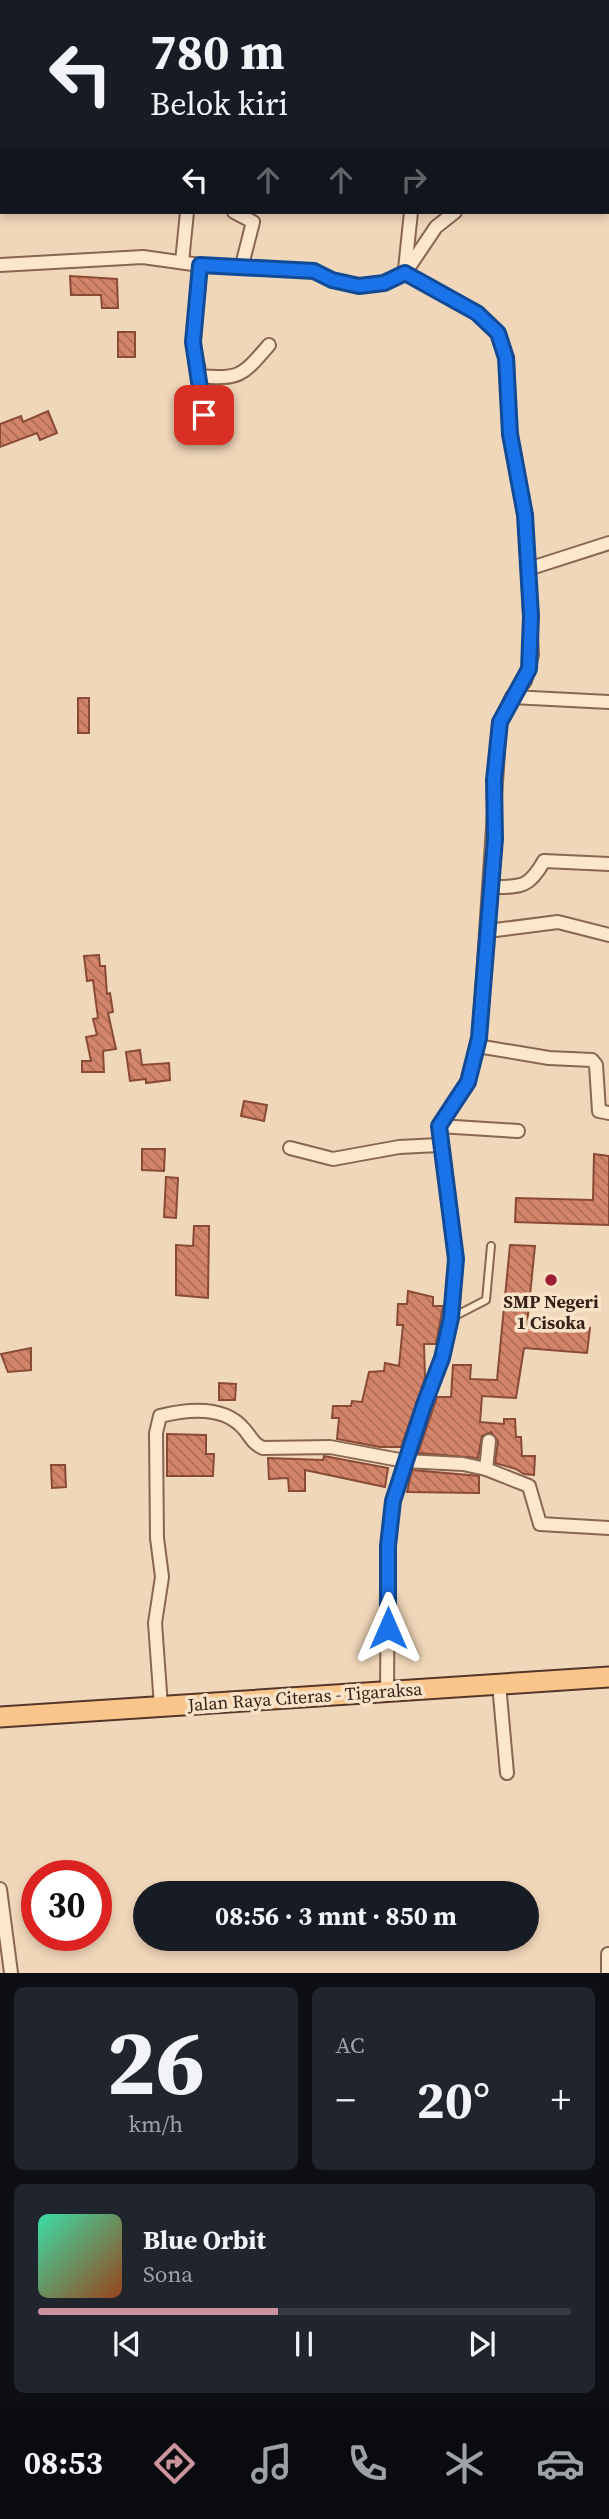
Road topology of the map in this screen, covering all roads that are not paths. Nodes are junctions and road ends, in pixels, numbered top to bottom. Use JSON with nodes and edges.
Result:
{"nodes":[{"id":1,"x":187,"y":214,"type":"edge"},
{"id":2,"x":238,"y":214,"type":"edge"},
{"id":3,"x":411,"y":214,"type":"edge"},
{"id":4,"x":452,"y":214,"type":"edge"},
{"id":5,"x":182,"y":262,"type":"junction"},
{"id":6,"x":0,"y":265,"type":"edge"},
{"id":7,"x":200,"y":265,"type":"junction"},
{"id":8,"x":242,"y":265,"type":"junction"},
{"id":9,"x":405,"y":273,"type":"junction"},
{"id":10,"x":269,"y":345,"type":"dead end"},
{"id":11,"x":200,"y":376,"type":"junction"},
{"id":12,"x":204,"y":415,"type":"dead end"},
{"id":13,"x":609,"y":543,"type":"edge"},
{"id":14,"x":528,"y":569,"type":"junction"},
{"id":15,"x":512,"y":697,"type":"junction"},
{"id":16,"x":609,"y":702,"type":"edge"},
{"id":17,"x":609,"y":864,"type":"edge"},
{"id":18,"x":491,"y":887,"type":"junction"},
{"id":19,"x":488,"y":931,"type":"junction"},
{"id":20,"x":609,"y":935,"type":"edge"},
{"id":21,"x":477,"y":1046,"type":"junction"},
{"id":22,"x":609,"y":1113,"type":"edge"},
{"id":23,"x":439,"y":1126,"type":"junction"},
{"id":24,"x":518,"y":1131,"type":"dead end"},
{"id":25,"x":439,"y":1145,"type":"junction"},
{"id":26,"x":290,"y":1148,"type":"dead end"},
{"id":27,"x":491,"y":1245,"type":"dead end"},
{"id":28,"x":451,"y":1318,"type":"junction"},
{"id":29,"x":489,"y":1441,"type":"dead end"},
{"id":30,"x":405,"y":1461,"type":"junction"},
{"id":31,"x":486,"y":1469,"type":"junction"},
{"id":32,"x":609,"y":1528,"type":"edge"},
{"id":33,"x":609,"y":1677,"type":"edge"},
{"id":34,"x":499,"y":1684,"type":"junction"},
{"id":35,"x":387,"y":1694,"type":"junction"},
{"id":36,"x":161,"y":1706,"type":"junction"},
{"id":37,"x":0,"y":1717,"type":"edge"},
{"id":38,"x":507,"y":1773,"type":"dead end"},
{"id":39,"x":0,"y":1889,"type":"edge"},
{"id":40,"x":608,"y":1954,"type":"edge"},
{"id":41,"x":11,"y":1973,"type":"edge"},
{"id":42,"x":608,"y":1973,"type":"edge"}],
"edges":[{"from":1,"to":5,"type":"street"},
{"from":2,"to":8,"type":"street"},
{"from":3,"to":9,"type":"street"},
{"from":4,"to":9,"type":"street"},
{"from":5,"to":6,"type":"street"},
{"from":5,"to":7,"type":"street"},
{"from":7,"to":8,"type":"street"},
{"from":7,"to":11,"type":"street"},
{"from":8,"to":9,"type":"street"},
{"from":9,"to":14,"type":"street"},
{"from":10,"to":11,"type":"street"},
{"from":11,"to":12,"type":"street"},
{"from":13,"to":14,"type":"street"},
{"from":14,"to":15,"type":"street"},
{"from":15,"to":16,"type":"street"},
{"from":15,"to":18,"type":"street"},
{"from":17,"to":18,"type":"street"},
{"from":18,"to":19,"type":"street"},
{"from":19,"to":20,"type":"street"},
{"from":19,"to":21,"type":"street"},
{"from":21,"to":22,"type":"street"},
{"from":21,"to":23,"type":"street"},
{"from":23,"to":24,"type":"street"},
{"from":23,"to":25,"type":"street"},
{"from":25,"to":26,"type":"street"},
{"from":25,"to":28,"type":"street"},
{"from":27,"to":28,"type":"lane"},
{"from":28,"to":30,"type":"street"},
{"from":29,"to":31,"type":"street"},
{"from":30,"to":31,"type":"street"},
{"from":30,"to":35,"type":"street"},
{"from":30,"to":36,"type":"street"},
{"from":31,"to":32,"type":"street"},
{"from":33,"to":34,"type":"main road","name":"Jalan Raya Citeras - Tigaraksa"},
{"from":34,"to":35,"type":"main road","name":"Jalan Raya Citeras - Tigaraksa"},
{"from":34,"to":38,"type":"street"},
{"from":35,"to":36,"type":"main road","name":"Jalan Raya Citeras - Tigaraksa"},
{"from":36,"to":37,"type":"main road","name":"Jalan Raya Citeras - Tigaraksa"},
{"from":39,"to":41,"type":"street"},
{"from":40,"to":42,"type":"street"}]}
